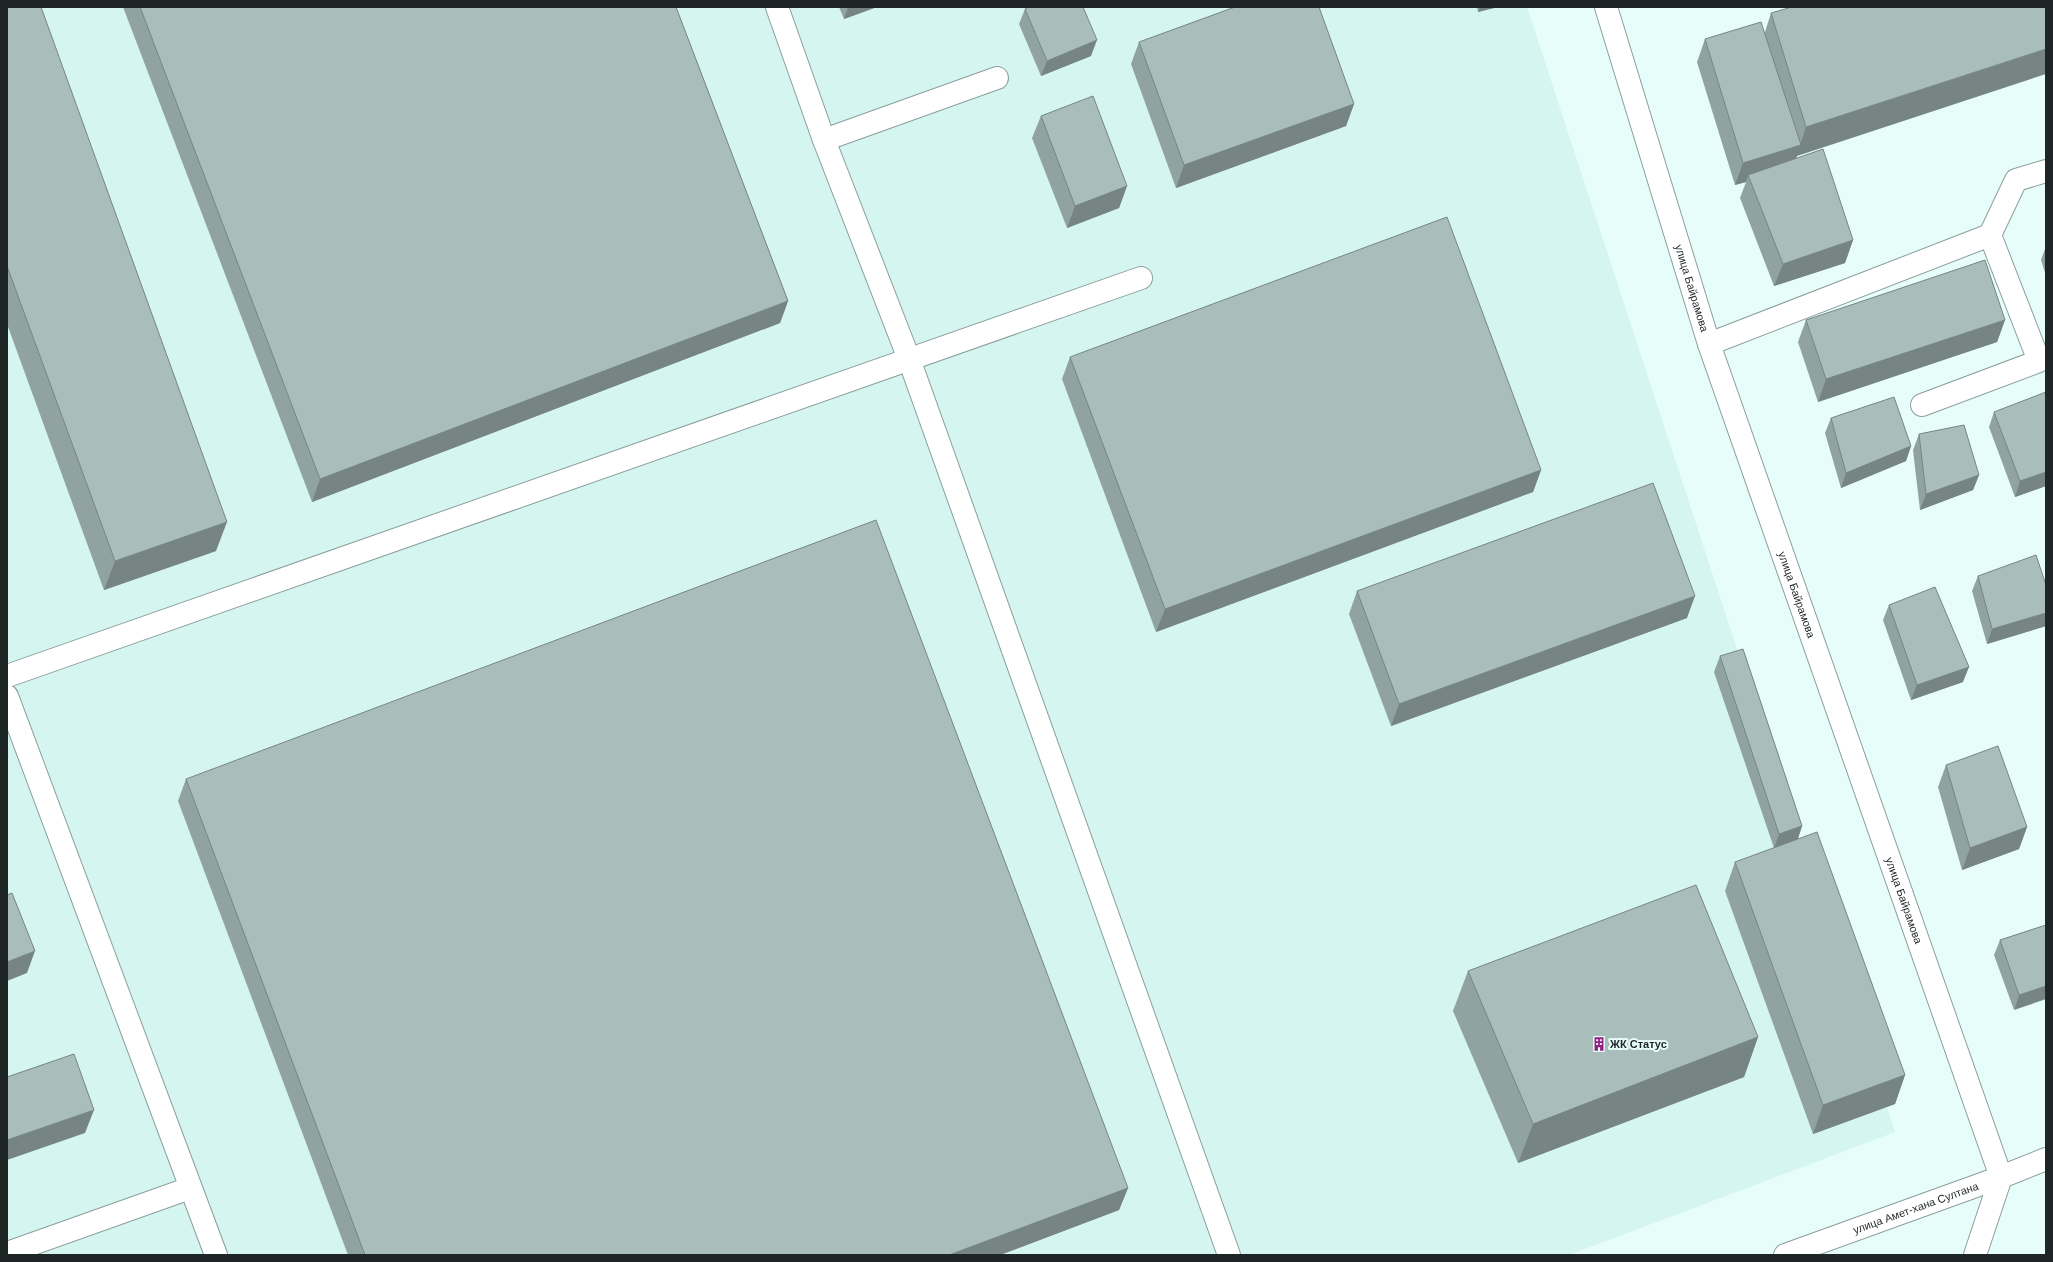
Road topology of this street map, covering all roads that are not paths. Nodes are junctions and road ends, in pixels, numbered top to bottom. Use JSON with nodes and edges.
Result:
{"nodes":[{"id":1,"x":777,"y":7,"type":"edge"},
{"id":2,"x":1606,"y":7,"type":"edge"},
{"id":3,"x":998,"y":78,"type":"dead end"},
{"id":4,"x":824,"y":140,"type":"junction"},
{"id":5,"x":2046,"y":171,"type":"edge"},
{"id":6,"x":1990,"y":235,"type":"junction"},
{"id":7,"x":1141,"y":278,"type":"dead end"},
{"id":8,"x":1709,"y":344,"type":"junction"},
{"id":9,"x":909,"y":359,"type":"junction"},
{"id":10,"x":2042,"y":360,"type":"edge"},
{"id":11,"x":1922,"y":405,"type":"dead end"},
{"id":12,"x":7,"y":676,"type":"edge"},
{"id":13,"x":7,"y":696,"type":"edge"},
{"id":14,"x":2046,"y":1159,"type":"edge"},
{"id":15,"x":2001,"y":1177,"type":"junction"},
{"id":16,"x":190,"y":1188,"type":"junction"},
{"id":17,"x":7,"y":1253,"type":"edge"},
{"id":18,"x":216,"y":1255,"type":"edge"},
{"id":19,"x":1229,"y":1255,"type":"edge"},
{"id":20,"x":1785,"y":1255,"type":"edge"},
{"id":21,"x":1975,"y":1255,"type":"edge"}],
"edges":[{"from":1,"to":4,"type":"street"},
{"from":2,"to":8,"type":"street","name":"улица Байрамова"},
{"from":3,"to":4,"type":"street"},
{"from":4,"to":9,"type":"street"},
{"from":5,"to":6,"type":"street"},
{"from":6,"to":8,"type":"street"},
{"from":6,"to":10,"type":"street"},
{"from":7,"to":9,"type":"street"},
{"from":8,"to":15,"type":"street","name":"улица Байрамова"},
{"from":9,"to":12,"type":"street"},
{"from":9,"to":19,"type":"street"},
{"from":10,"to":11,"type":"street"},
{"from":13,"to":16,"type":"street"},
{"from":14,"to":15,"type":"street","name":"улица Амет-хана Султана"},
{"from":15,"to":20,"type":"street","name":"улица Амет-хана Султана"},
{"from":15,"to":21,"type":"street"},
{"from":16,"to":17,"type":"street"},
{"from":16,"to":18,"type":"street"}]}
